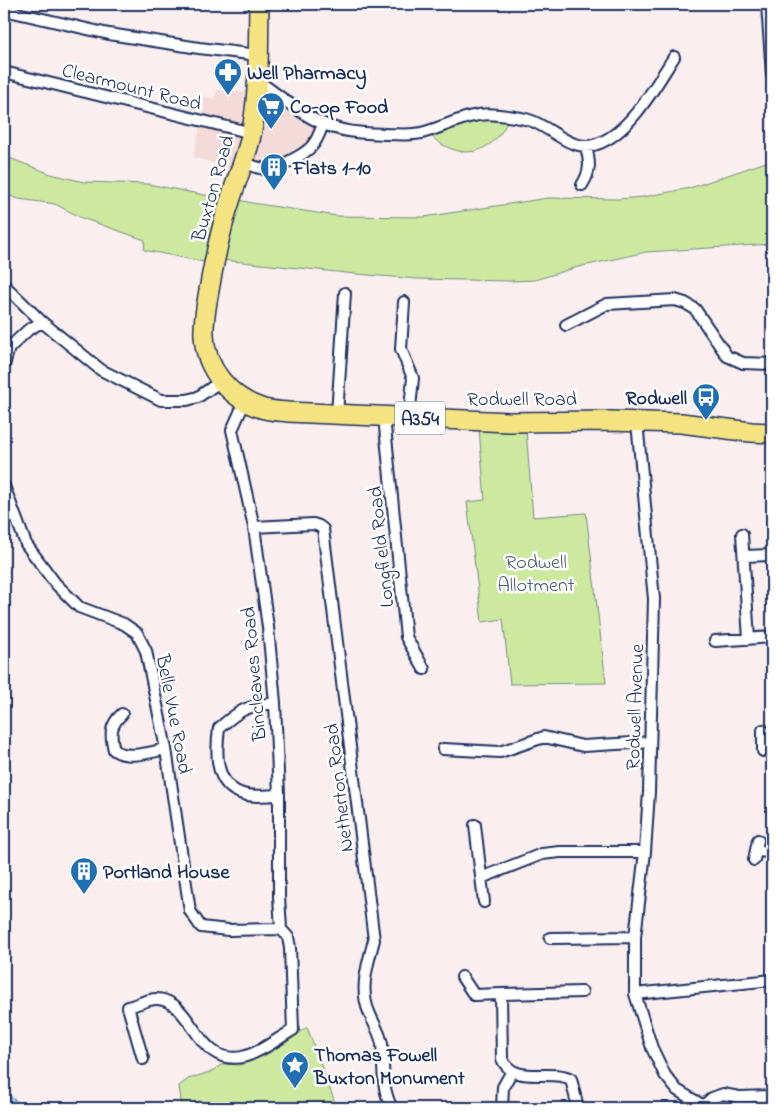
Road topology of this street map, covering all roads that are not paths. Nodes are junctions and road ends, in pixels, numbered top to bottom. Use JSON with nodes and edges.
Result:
{"nodes":[{"id":1,"x":259,"y":4,"type":"edge"},
{"id":2,"x":769,"y":7,"type":"edge"},
{"id":3,"x":4,"y":10,"type":"edge"},
{"id":4,"x":258,"y":54,"type":"junction"},
{"id":5,"x":771,"y":58,"type":"edge"},
{"id":6,"x":673,"y":64,"type":"dead end"},
{"id":7,"x":4,"y":72,"type":"edge"},
{"id":8,"x":772,"y":75,"type":"edge"},
{"id":9,"x":258,"y":80,"type":"junction"},
{"id":10,"x":323,"y":124,"type":"junction"},
{"id":11,"x":252,"y":133,"type":"junction"},
{"id":12,"x":586,"y":146,"type":"junction"},
{"id":13,"x":244,"y":163,"type":"junction"},
{"id":14,"x":582,"y":185,"type":"dead end"},
{"id":15,"x":4,"y":285,"type":"edge"},
{"id":16,"x":345,"y":293,"type":"dead end"},
{"id":17,"x":404,"y":302,"type":"dead end"},
{"id":18,"x":42,"y":322,"type":"junction"},
{"id":19,"x":566,"y":325,"type":"dead end"},
{"id":20,"x":4,"y":364,"type":"edge"},
{"id":21,"x":772,"y":364,"type":"edge"},
{"id":22,"x":221,"y":380,"type":"junction"},
{"id":23,"x":245,"y":401,"type":"junction"},
{"id":24,"x":337,"y":415,"type":"junction"},
{"id":25,"x":384,"y":416,"type":"junction"},
{"id":26,"x":409,"y":418,"type":"junction"},
{"id":27,"x":637,"y":422,"type":"junction"},
{"id":28,"x":772,"y":433,"type":"edge"},
{"id":29,"x":4,"y":486,"type":"edge"},
{"id":30,"x":254,"y":527,"type":"junction"},
{"id":31,"x":742,"y":534,"type":"dead end"},
{"id":32,"x":772,"y":554,"type":"edge"},
{"id":33,"x":744,"y":556,"type":"junction"},
{"id":34,"x":772,"y":637,"type":"edge"},
{"id":35,"x":749,"y":638,"type":"junction"},
{"id":36,"x":715,"y":641,"type":"dead end"},
{"id":37,"x":424,"y":669,"type":"dead end"},
{"id":38,"x":275,"y":704,"type":"junction"},
{"id":39,"x":122,"y":714,"type":"dead end"},
{"id":40,"x":763,"y":730,"type":"dead end"},
{"id":41,"x":650,"y":742,"type":"junction"},
{"id":42,"x":766,"y":744,"type":"edge"},
{"id":43,"x":166,"y":749,"type":"junction"},
{"id":44,"x":443,"y":749,"type":"dead end"},
{"id":45,"x":279,"y":795,"type":"junction"},
{"id":46,"x":475,"y":825,"type":"dead end"},
{"id":47,"x":756,"y":851,"type":"dead end"},
{"id":48,"x":645,"y":852,"type":"junction"},
{"id":49,"x":772,"y":852,"type":"edge"},
{"id":50,"x":481,"y":878,"type":"junction"},
{"id":51,"x":484,"y":902,"type":"dead end"},
{"id":52,"x":281,"y":929,"type":"junction"},
{"id":53,"x":634,"y":937,"type":"junction"},
{"id":54,"x":550,"y":938,"type":"dead end"},
{"id":55,"x":462,"y":977,"type":"dead end"},
{"id":56,"x":772,"y":980,"type":"edge"},
{"id":57,"x":582,"y":992,"type":"dead end"},
{"id":58,"x":501,"y":994,"type":"junction"},
{"id":59,"x":635,"y":994,"type":"junction"},
{"id":60,"x":143,"y":1059,"type":"dead end"},
{"id":61,"x":512,"y":1071,"type":"junction"},
{"id":62,"x":772,"y":1096,"type":"edge"},
{"id":63,"x":704,"y":1107,"type":"edge"},
{"id":64,"x":392,"y":1108,"type":"edge"},
{"id":65,"x":502,"y":1108,"type":"edge"},
{"id":66,"x":578,"y":1108,"type":"edge"}],
"edges":[{"from":1,"to":4,"type":"highway","name":"Buxton Road","number":"A354"},
{"from":2,"to":5,"type":"street"},
{"from":3,"to":4,"type":"street"},
{"from":4,"to":9,"type":"highway","name":"Buxton Road","number":"A354"},
{"from":5,"to":8,"type":"street"},
{"from":6,"to":12,"type":"street"},
{"from":7,"to":11,"type":"street","name":"Clearmount Road"},
{"from":9,"to":10,"type":"street"},
{"from":9,"to":11,"type":"highway","name":"Buxton Road","number":"A354"},
{"from":10,"to":12,"type":"street"},
{"from":10,"to":13,"type":"street"},
{"from":11,"to":13,"type":"highway","name":"Buxton Road","number":"A354"},
{"from":12,"to":14,"type":"street"},
{"from":13,"to":22,"type":"highway","name":"Buxton Road","number":"A354"},
{"from":15,"to":18,"type":"street"},
{"from":16,"to":24,"type":"street"},
{"from":17,"to":26,"type":"street"},
{"from":18,"to":20,"type":"street"},
{"from":18,"to":22,"type":"street"},
{"from":19,"to":21,"type":"street"},
{"from":22,"to":23,"type":"highway","name":"Rodwell Road","number":"A354"},
{"from":23,"to":24,"type":"highway","name":"Rodwell Road","number":"A354"},
{"from":23,"to":30,"type":"street","name":"Bincleaves Road"},
{"from":24,"to":25,"type":"highway","name":"Rodwell Road","number":"A354"},
{"from":25,"to":26,"type":"highway","name":"Rodwell Road","number":"A354"},
{"from":25,"to":37,"type":"street","name":"Longfield Road"},
{"from":26,"to":27,"type":"highway","name":"Rodwell Road","number":"A354"},
{"from":27,"to":28,"type":"highway","name":"Rodwell Road","number":"A354"},
{"from":27,"to":41,"type":"street","name":"Rodwell Avenue"},
{"from":29,"to":43,"type":"street","name":"Belle Vue Road"},
{"from":30,"to":38,"type":"street","name":"Bincleaves Road"},
{"from":30,"to":64,"type":"street","name":"Netherton Road"},
{"from":31,"to":33,"type":"street"},
{"from":32,"to":33,"type":"street"},
{"from":33,"to":35,"type":"street"},
{"from":34,"to":35,"type":"street"},
{"from":35,"to":36,"type":"street"},
{"from":38,"to":45,"type":"street","name":"Bincleaves Road"},
{"from":38,"to":45,"type":"street"},
{"from":39,"to":43,"type":"street"},
{"from":40,"to":42,"type":"street"},
{"from":41,"to":44,"type":"street"},
{"from":41,"to":48,"type":"street","name":"Rodwell Avenue"},
{"from":43,"to":52,"type":"street","name":"Belle Vue Road"},
{"from":45,"to":52,"type":"street","name":"Bincleaves Road"},
{"from":46,"to":50,"type":"street"},
{"from":47,"to":49,"type":"street"},
{"from":48,"to":50,"type":"street"},
{"from":48,"to":53,"type":"street","name":"Rodwell Avenue"},
{"from":50,"to":51,"type":"street"},
{"from":52,"to":60,"type":"street","name":"Bincleaves Road"},
{"from":53,"to":54,"type":"street"},
{"from":53,"to":59,"type":"street","name":"Rodwell Avenue"},
{"from":55,"to":58,"type":"street"},
{"from":56,"to":59,"type":"street"},
{"from":57,"to":58,"type":"street"},
{"from":58,"to":61,"type":"street"},
{"from":59,"to":63,"type":"street","name":"Rodwell Avenue"},
{"from":61,"to":65,"type":"street"},
{"from":61,"to":66,"type":"street"},
{"from":62,"to":63,"type":"street"}]}
